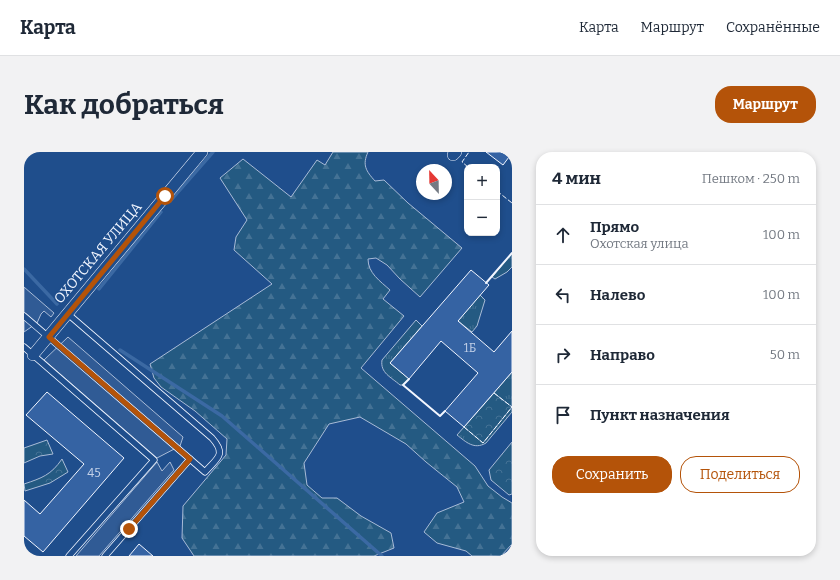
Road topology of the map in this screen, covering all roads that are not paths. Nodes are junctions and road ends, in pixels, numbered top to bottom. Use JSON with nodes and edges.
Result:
{"nodes":[{"id":1,"x":202,"y":152,"type":"edge"},
{"id":2,"x":68,"y":314,"type":"junction"},
{"id":3,"x":24,"y":316,"type":"edge"},
{"id":4,"x":49,"y":337,"type":"junction"},
{"id":5,"x":24,"y":347,"type":"edge"},
{"id":6,"x":34,"y":355,"type":"junction"},
{"id":7,"x":190,"y":459,"type":"junction"},
{"id":8,"x":70,"y":556,"type":"edge"},
{"id":9,"x":105,"y":556,"type":"edge"}],
"edges":[{"from":1,"to":2,"type":"street","name":"ОХОТСКАЯ УЛИЦА"},
{"from":2,"to":4,"type":"street","name":"ОХОТСКАЯ УЛИЦА"},
{"from":2,"to":7,"type":"lane"},
{"from":3,"to":4,"type":"lane"},
{"from":4,"to":6,"type":"street","name":"ОХОТСКАЯ УЛИЦА"},
{"from":4,"to":7,"type":"lane"},
{"from":5,"to":6,"type":"lane"},
{"from":6,"to":8,"type":"lane"},
{"from":7,"to":9,"type":"lane"}]}
